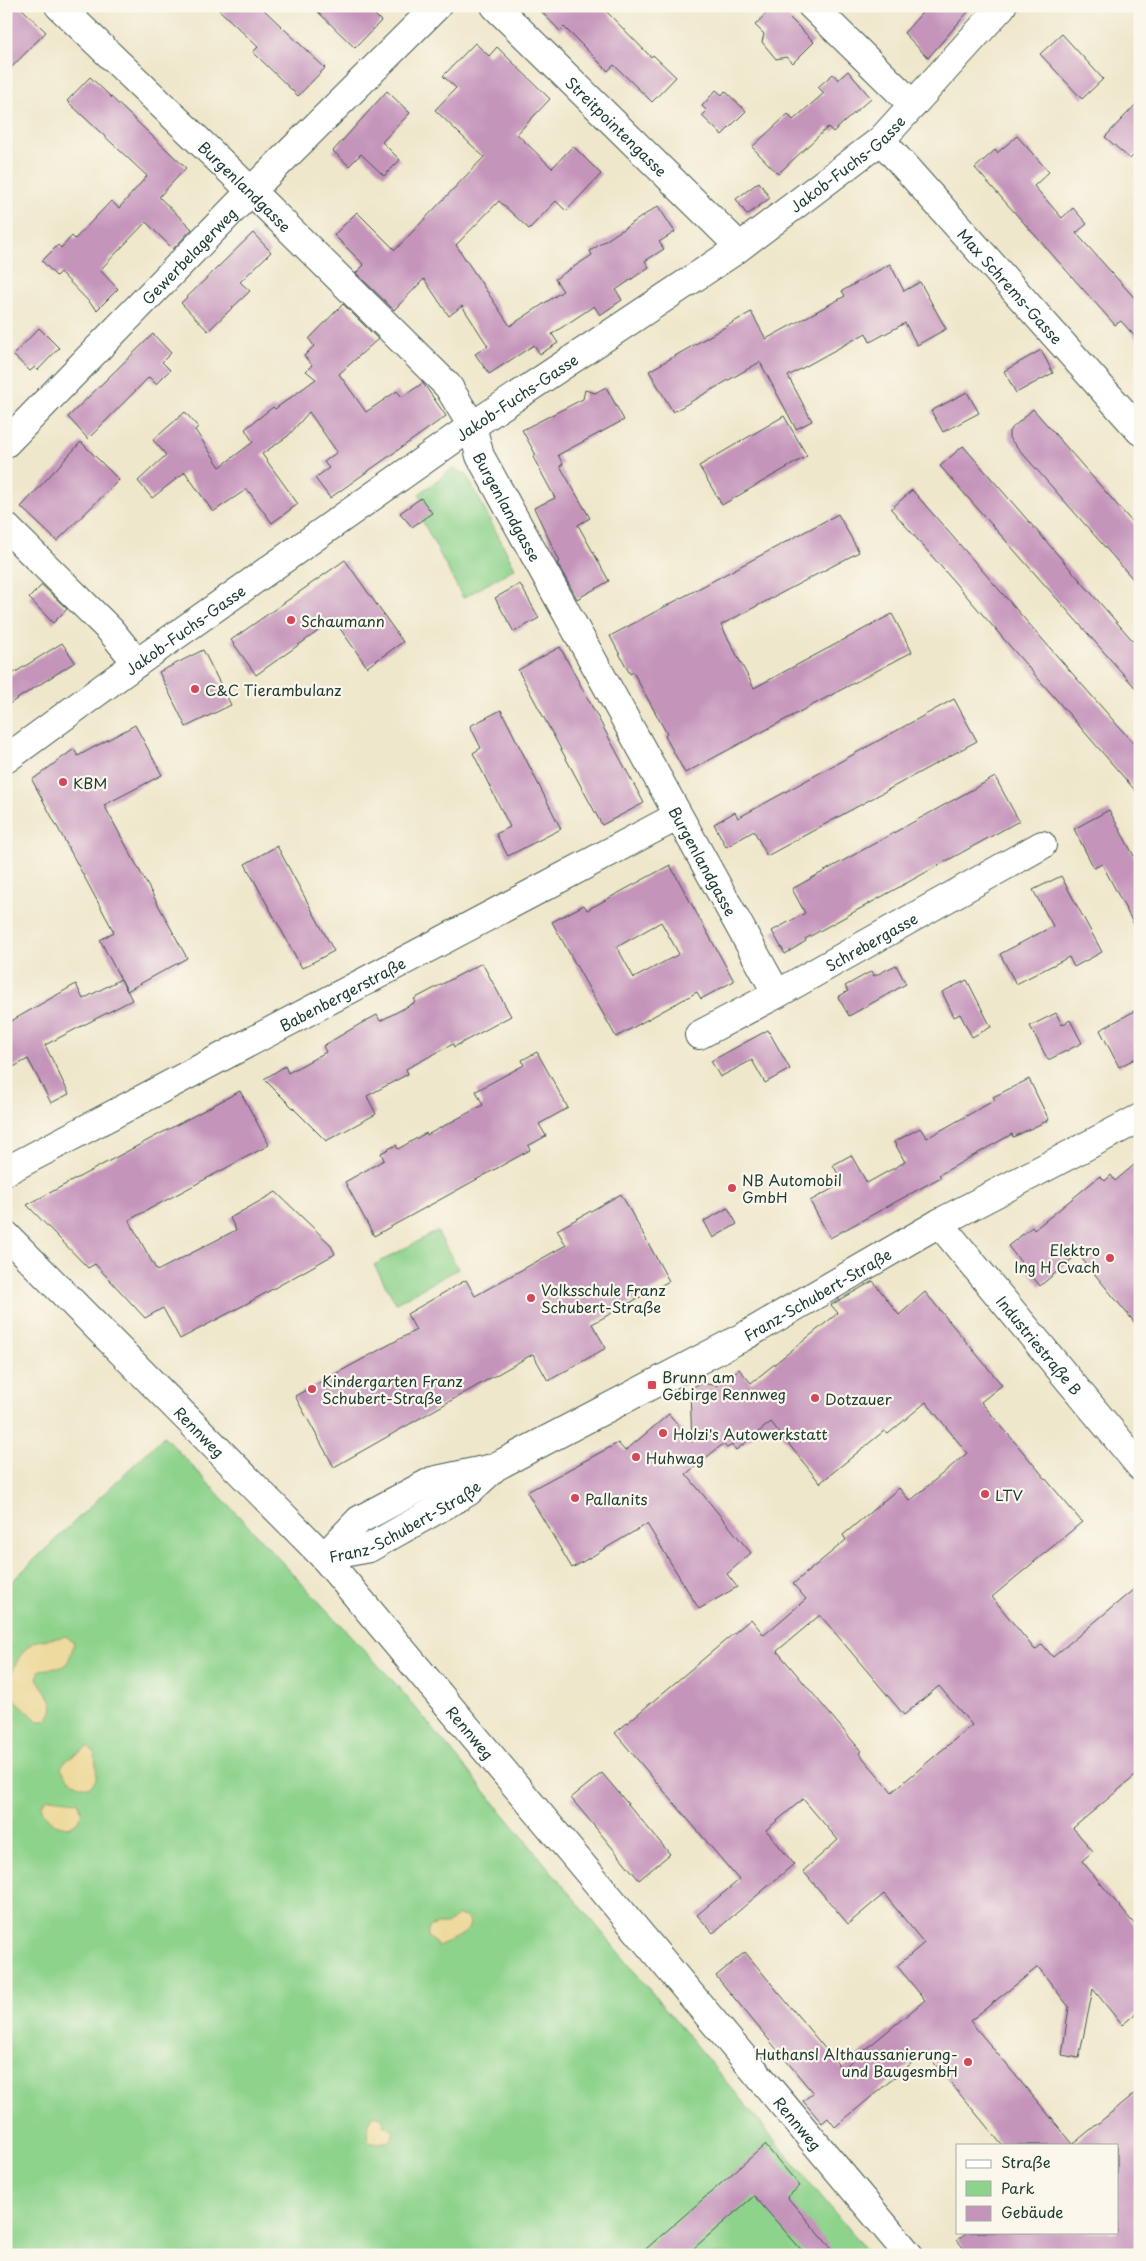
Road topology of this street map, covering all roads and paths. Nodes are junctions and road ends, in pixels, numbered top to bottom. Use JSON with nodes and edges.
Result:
{"nodes":[{"id":1,"x":59,"y":6,"type":"edge"},
{"id":2,"x":437,"y":6,"type":"edge"},
{"id":3,"x":495,"y":6,"type":"edge"},
{"id":4,"x":812,"y":6,"type":"edge"},
{"id":5,"x":1002,"y":6,"type":"edge"},
{"id":6,"x":913,"y":105,"type":"junction"},
{"id":7,"x":881,"y":140,"type":"junction"},
{"id":8,"x":251,"y":191,"type":"junction"},
{"id":9,"x":740,"y":246,"type":"junction"},
{"id":10,"x":472,"y":426,"type":"junction"},
{"id":11,"x":1140,"y":431,"type":"edge"},
{"id":12,"x":6,"y":443,"type":"edge"},
{"id":13,"x":6,"y":527,"type":"edge"},
{"id":14,"x":137,"y":663,"type":"junction"},
{"id":15,"x":6,"y":759,"type":"edge"},
{"id":16,"x":678,"y":816,"type":"junction"},
{"id":17,"x":1042,"y":845,"type":"dead end"},
{"id":18,"x":777,"y":994,"type":"junction"},
{"id":19,"x":699,"y":1035,"type":"dead end"},
{"id":20,"x":1140,"y":1118,"type":"edge"},
{"id":21,"x":6,"y":1171,"type":"edge"},
{"id":22,"x":938,"y":1223,"type":"junction"},
{"id":23,"x":6,"y":1235,"type":"edge"},
{"id":24,"x":1140,"y":1466,"type":"edge"},
{"id":25,"x":324,"y":1557,"type":"junction"},
{"id":26,"x":908,"y":2255,"type":"edge"}],
"edges":[{"from":1,"to":8,"type":"street","name":"Burgenlandgasse"},
{"from":2,"to":8,"type":"street","name":"Gewerbelagerweg"},
{"from":3,"to":9,"type":"street","name":"Streitpointengasse"},
{"from":4,"to":6,"type":"street"},
{"from":5,"to":6,"type":"street","name":"Jakob-Fuchs-Gasse"},
{"from":6,"to":7,"type":"street","name":"Jakob-Fuchs-Gasse"},
{"from":7,"to":9,"type":"street","name":"Jakob-Fuchs-Gasse"},
{"from":7,"to":11,"type":"street","name":"Max Schrems-Gasse"},
{"from":8,"to":10,"type":"street","name":"Burgenlandgasse"},
{"from":8,"to":12,"type":"street","name":"Gewerbelagerweg"},
{"from":9,"to":10,"type":"street","name":"Jakob-Fuchs-Gasse"},
{"from":10,"to":14,"type":"street","name":"Jakob-Fuchs-Gasse"},
{"from":10,"to":16,"type":"street","name":"Burgenlandgasse"},
{"from":13,"to":14,"type":"street"},
{"from":14,"to":15,"type":"street","name":"Jakob-Fuchs-Gasse"},
{"from":16,"to":18,"type":"street","name":"Burgenlandgasse"},
{"from":16,"to":21,"type":"street","name":"Babenbergerstraße"},
{"from":17,"to":18,"type":"street","name":"Schrebergasse"},
{"from":18,"to":19,"type":"street","name":"Schrebergasse"},
{"from":20,"to":22,"type":"street","name":"Franz-Schubert-Straße"},
{"from":22,"to":24,"type":"street","name":"Industriestraße B"},
{"from":22,"to":25,"type":"street","name":"Franz-Schubert-Straße"},
{"from":23,"to":25,"type":"street","name":"Rennweg"},
{"from":25,"to":26,"type":"street","name":"Rennweg"}]}
